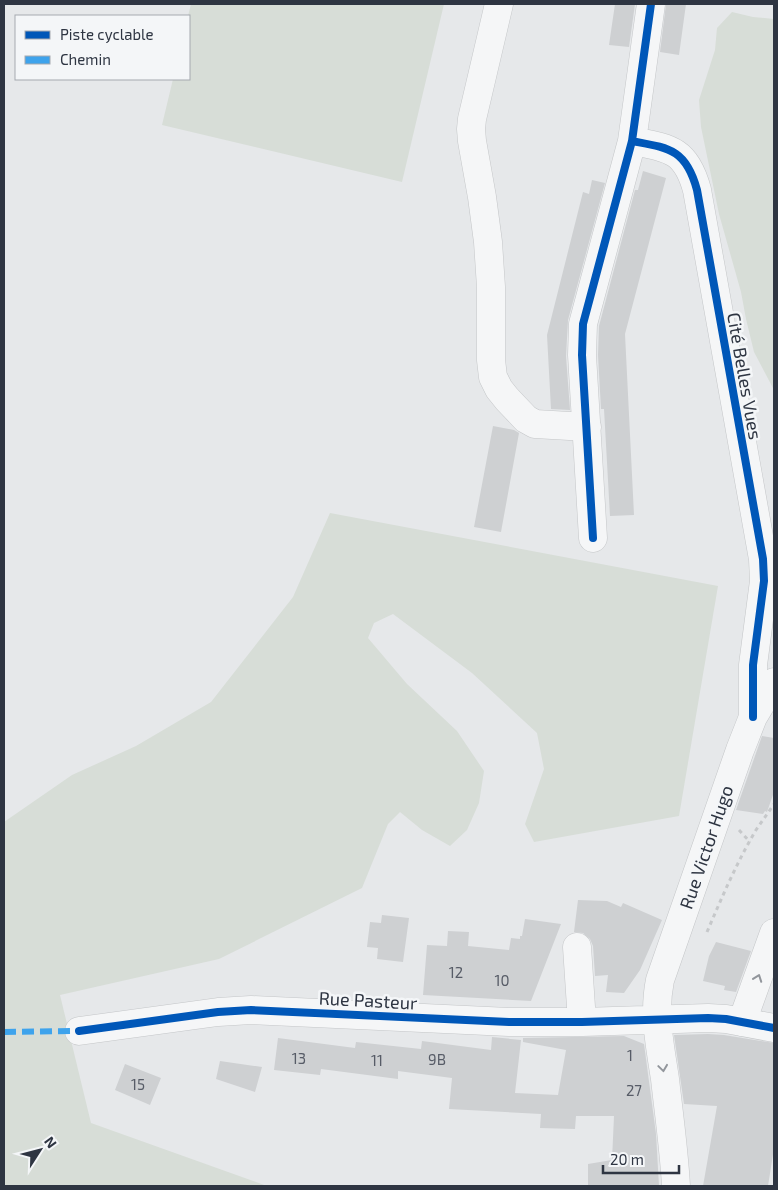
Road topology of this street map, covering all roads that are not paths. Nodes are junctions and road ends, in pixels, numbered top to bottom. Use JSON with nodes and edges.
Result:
{"nodes":[{"id":1,"x":499,"y":4,"type":"edge"},
{"id":2,"x":651,"y":4,"type":"edge"},
{"id":3,"x":632,"y":140,"type":"junction"},
{"id":4,"x":586,"y":427,"type":"junction"},
{"id":5,"x":593,"y":538,"type":"dead end"},
{"id":6,"x":774,"y":682,"type":"edge"},
{"id":7,"x":753,"y":717,"type":"junction"},
{"id":8,"x":774,"y":933,"type":"edge"},
{"id":9,"x":577,"y":948,"type":"dead end"},
{"id":10,"x":657,"y":1019,"type":"junction"},
{"id":11,"x":582,"y":1022,"type":"junction"},
{"id":12,"x":742,"y":1022,"type":"junction"},
{"id":13,"x":774,"y":1028,"type":"edge"},
{"id":14,"x":79,"y":1031,"type":"dead end"},
{"id":15,"x":676,"y":1186,"type":"edge"}],
"edges":[{"from":1,"to":4,"type":"street"},
{"from":2,"to":3,"type":"street"},
{"from":3,"to":4,"type":"street"},
{"from":3,"to":7,"type":"street","name":"Cité Belles Vues"},
{"from":4,"to":5,"type":"street"},
{"from":6,"to":7,"type":"street","name":"Rue Victor Hugo"},
{"from":7,"to":10,"type":"street","name":"Rue Victor Hugo"},
{"from":12,"to":8,"type":"street","one_way":true},
{"from":9,"to":11,"type":"street"},
{"from":10,"to":11,"type":"street","name":"Rue Pasteur"},
{"from":10,"to":12,"type":"street","name":"Rue Pasteur"},
{"from":10,"to":15,"type":"street","name":"Rue Victor Hugo","one_way":true},
{"from":11,"to":14,"type":"street","name":"Rue Pasteur"},
{"from":12,"to":13,"type":"street","name":"Rue Pasteur"}]}
